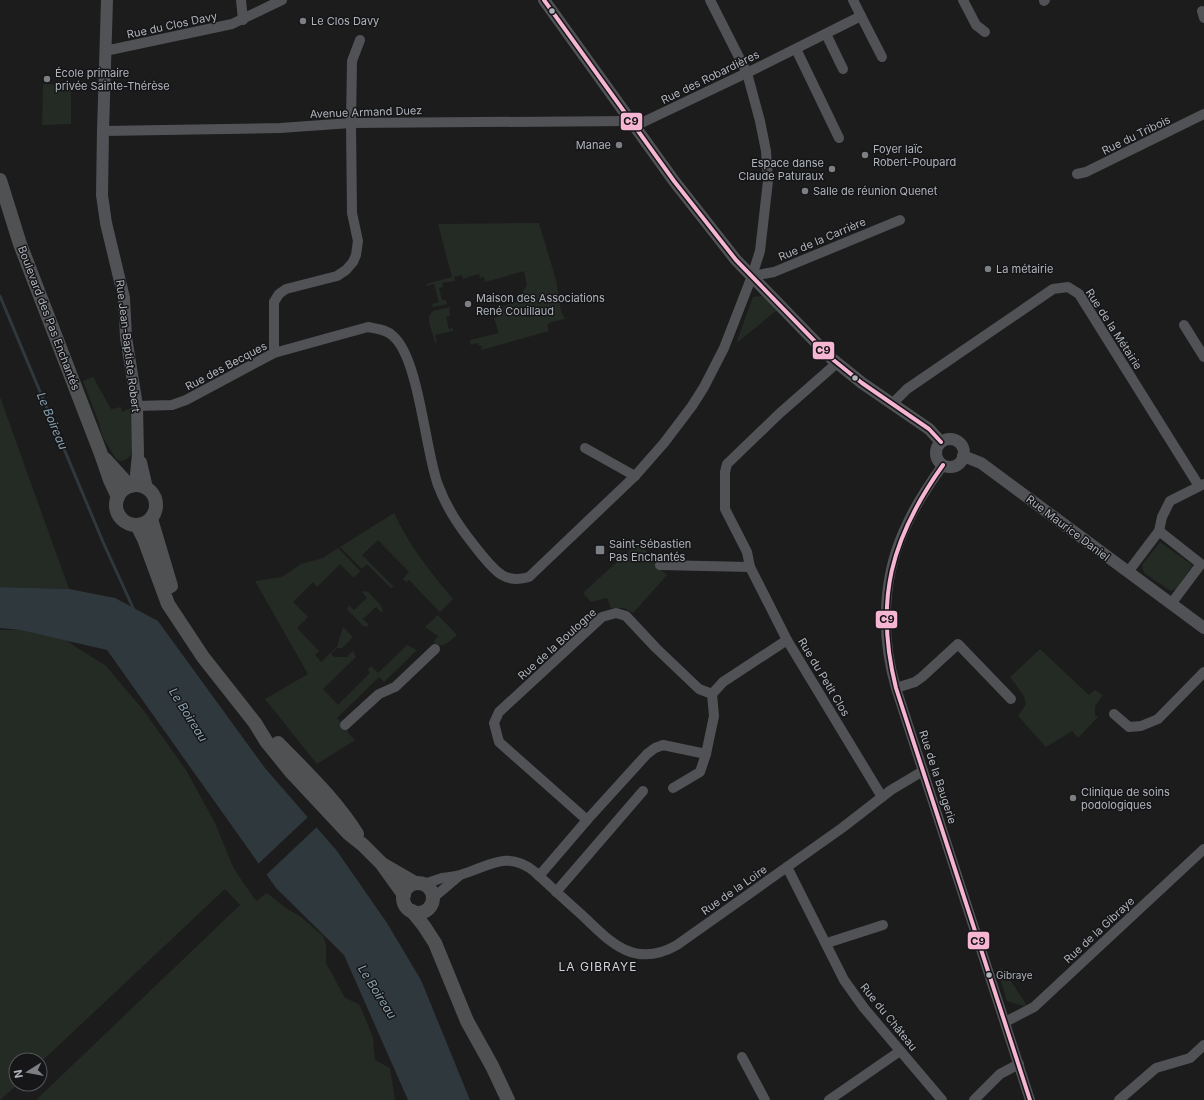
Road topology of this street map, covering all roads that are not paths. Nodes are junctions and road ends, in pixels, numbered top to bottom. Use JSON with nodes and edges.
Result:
{"nodes":[{"id":1,"x":107,"y":0,"type":"edge"},
{"id":2,"x":241,"y":0,"type":"edge"},
{"id":3,"x":282,"y":0,"type":"edge"},
{"id":4,"x":544,"y":0,"type":"edge"},
{"id":5,"x":710,"y":0,"type":"edge"},
{"id":6,"x":852,"y":0,"type":"edge"},
{"id":7,"x":963,"y":0,"type":"edge"},
{"id":8,"x":861,"y":16,"type":"junction"},
{"id":9,"x":243,"y":20,"type":"junction"},
{"id":10,"x":985,"y":32,"type":"dead end"},
{"id":11,"x":826,"y":34,"type":"junction"},
{"id":12,"x":360,"y":40,"type":"dead end"},
{"id":13,"x":796,"y":49,"type":"junction"},
{"id":14,"x":105,"y":51,"type":"junction"},
{"id":15,"x":882,"y":58,"type":"dead end"},
{"id":16,"x":843,"y":69,"type":"dead end"},
{"id":17,"x":747,"y":73,"type":"junction"},
{"id":18,"x":1204,"y":114,"type":"edge"},
{"id":19,"x":351,"y":123,"type":"junction"},
{"id":20,"x":633,"y":124,"type":"junction"},
{"id":21,"x":103,"y":131,"type":"junction"},
{"id":22,"x":839,"y":138,"type":"dead end"},
{"id":23,"x":1077,"y":174,"type":"dead end"},
{"id":24,"x":0,"y":180,"type":"edge"},
{"id":25,"x":900,"y":220,"type":"dead end"},
{"id":26,"x":752,"y":276,"type":"junction"},
{"id":27,"x":1184,"y":325,"type":"dead end"},
{"id":28,"x":274,"y":353,"type":"junction"},
{"id":29,"x":1204,"y":357,"type":"edge"},
{"id":30,"x":834,"y":361,"type":"junction"},
{"id":31,"x":892,"y":404,"type":"junction"},
{"id":32,"x":137,"y":406,"type":"junction"},
{"id":33,"x":940,"y":442,"type":"junction"},
{"id":34,"x":585,"y":448,"type":"dead end"},
{"id":35,"x":101,"y":454,"type":"junction"},
{"id":36,"x":963,"y":456,"type":"junction"},
{"id":37,"x":943,"y":465,"type":"junction"},
{"id":38,"x":635,"y":476,"type":"junction"},
{"id":39,"x":1201,"y":485,"type":"edge"},
{"id":40,"x":138,"y":486,"type":"junction"},
{"id":41,"x":118,"y":497,"type":"junction"},
{"id":42,"x":151,"y":519,"type":"junction"},
{"id":43,"x":137,"y":525,"type":"junction"},
{"id":44,"x":1159,"y":531,"type":"junction"},
{"id":45,"x":660,"y":565,"type":"dead end"},
{"id":46,"x":750,"y":567,"type":"junction"},
{"id":47,"x":1128,"y":572,"type":"junction"},
{"id":48,"x":1171,"y":604,"type":"junction"},
{"id":49,"x":1204,"y":628,"type":"edge"},
{"id":50,"x":787,"y":640,"type":"junction"},
{"id":51,"x":194,"y":644,"type":"junction"},
{"id":52,"x":435,"y":649,"type":"dead end"},
{"id":53,"x":1204,"y":672,"type":"edge"},
{"id":54,"x":896,"y":688,"type":"junction"},
{"id":55,"x":712,"y":694,"type":"junction"},
{"id":56,"x":1011,"y":699,"type":"dead end"},
{"id":57,"x":1114,"y":714,"type":"dead end"},
{"id":58,"x":345,"y":724,"type":"dead end"},
{"id":59,"x":706,"y":754,"type":"junction"},
{"id":60,"x":923,"y":771,"type":"junction"},
{"id":61,"x":673,"y":788,"type":"dead end"},
{"id":62,"x":644,"y":791,"type":"dead end"},
{"id":63,"x":882,"y":797,"type":"junction"},
{"id":64,"x":587,"y":820,"type":"junction"},
{"id":65,"x":1204,"y":849,"type":"edge"},
{"id":66,"x":381,"y":863,"type":"junction"},
{"id":67,"x":787,"y":867,"type":"junction"},
{"id":68,"x":459,"y":876,"type":"junction"},
{"id":69,"x":539,"y":876,"type":"junction"},
{"id":70,"x":419,"y":884,"type":"junction"},
{"id":71,"x":556,"y":892,"type":"junction"},
{"id":72,"x":404,"y":895,"type":"junction"},
{"id":73,"x":431,"y":903,"type":"junction"},
{"id":74,"x":412,"y":912,"type":"junction"},
{"id":75,"x":883,"y":925,"type":"dead end"},
{"id":76,"x":434,"y":943,"type":"junction"},
{"id":77,"x":827,"y":944,"type":"junction"},
{"id":78,"x":1006,"y":1022,"type":"junction"},
{"id":79,"x":1204,"y":1045,"type":"edge"},
{"id":80,"x":900,"y":1051,"type":"junction"},
{"id":81,"x":742,"y":1057,"type":"dead end"},
{"id":82,"x":1019,"y":1064,"type":"junction"},
{"id":83,"x":508,"y":1100,"type":"edge"},
{"id":84,"x":765,"y":1100,"type":"edge"},
{"id":85,"x":829,"y":1100,"type":"edge"},
{"id":86,"x":942,"y":1100,"type":"edge"},
{"id":87,"x":974,"y":1100,"type":"edge"},
{"id":88,"x":1030,"y":1100,"type":"edge"},
{"id":89,"x":1119,"y":1100,"type":"edge"}],
"edges":[{"from":1,"to":14,"type":"street","name":"Rue Jean-Baptiste Robert"},
{"from":2,"to":9,"type":"street"},
{"from":3,"to":9,"type":"street","name":"Rue du Clos Davy"},
{"from":4,"to":20,"type":"street"},
{"from":5,"to":17,"type":"street"},
{"from":6,"to":8,"type":"street"},
{"from":7,"to":10,"type":"street"},
{"from":8,"to":11,"type":"street","name":"Rue des Robardières"},
{"from":8,"to":15,"type":"street"},
{"from":9,"to":14,"type":"street","name":"Rue du Clos Davy"},
{"from":11,"to":13,"type":"street","name":"Rue des Robardières"},
{"from":11,"to":16,"type":"street"},
{"from":12,"to":19,"type":"street"},
{"from":13,"to":17,"type":"street","name":"Rue des Robardières"},
{"from":13,"to":22,"type":"street"},
{"from":14,"to":21,"type":"street","name":"Rue Jean-Baptiste Robert"},
{"from":17,"to":20,"type":"street","name":"Rue des Robardières"},
{"from":17,"to":26,"type":"street"},
{"from":18,"to":23,"type":"street","name":"Rue du Tribois"},
{"from":19,"to":20,"type":"street","name":"Avenue Armand Duez"},
{"from":19,"to":21,"type":"street","name":"Avenue Armand Duez"},
{"from":19,"to":28,"type":"street"},
{"from":20,"to":26,"type":"street"},
{"from":21,"to":32,"type":"street","name":"Rue Jean-Baptiste Robert"},
{"from":24,"to":35,"type":"main road","name":"Boulevard des Pas Enchantés"},
{"from":25,"to":26,"type":"street","name":"Rue de la Carrière"},
{"from":26,"to":30,"type":"street"},
{"from":26,"to":38,"type":"street"},
{"from":27,"to":29,"type":"street"},
{"from":28,"to":32,"type":"street","name":"Rue des Becques"},
{"from":28,"to":38,"type":"street","name":"Rue des Becques"},
{"from":30,"to":31,"type":"street"},
{"from":30,"to":46,"type":"street","name":"Rue du Petit Clos"},
{"from":31,"to":33,"type":"street"},
{"from":31,"to":39,"type":"street","name":"Rue de la Métairie"},
{"from":32,"to":40,"type":"street","name":"Rue Jean-Baptiste Robert"},
{"from":33,"to":36,"type":"street"},
{"from":33,"to":37,"type":"street"},
{"from":34,"to":38,"type":"street"},
{"from":35,"to":40,"type":"main road","name":"Boulevard des Pas Enchantés"},
{"from":35,"to":41,"type":"main road","name":"Boulevard des Pas Enchantés"},
{"from":36,"to":37,"type":"street"},
{"from":36,"to":47,"type":"street","name":"Rue Maurice Daniel"},
{"from":37,"to":54,"type":"street","name":"Rue de la Baugerie"},
{"from":39,"to":44,"type":"street"},
{"from":40,"to":41,"type":"main road"},
{"from":40,"to":42,"type":"main road","name":"Boulevard des Pas Enchantés"},
{"from":41,"to":43,"type":"main road","name":"Boulevard des Pas Enchantés"},
{"from":42,"to":43,"type":"main road"},
{"from":42,"to":51,"type":"main road","name":"Boulevard des Pas Enchantés"},
{"from":43,"to":51,"type":"main road","name":"Boulevard des Pas Enchantés"},
{"from":44,"to":47,"type":"street"},
{"from":44,"to":48,"type":"street"},
{"from":45,"to":46,"type":"street"},
{"from":46,"to":50,"type":"street","name":"Rue du Petit Clos"},
{"from":47,"to":48,"type":"street","name":"Rue Maurice Daniel"},
{"from":48,"to":49,"type":"street","name":"Rue Maurice Daniel"},
{"from":50,"to":55,"type":"street"},
{"from":50,"to":63,"type":"street","name":"Rue du Petit Clos"},
{"from":51,"to":66,"type":"main road","name":"Boulevard des Pas Enchantés"},
{"from":52,"to":58,"type":"street"},
{"from":53,"to":57,"type":"street"},
{"from":54,"to":56,"type":"street"},
{"from":54,"to":60,"type":"street","name":"Rue de la Baugerie"},
{"from":55,"to":59,"type":"street"},
{"from":55,"to":64,"type":"street","name":"Rue de la Boulogne"},
{"from":59,"to":61,"type":"street"},
{"from":59,"to":64,"type":"street"},
{"from":60,"to":63,"type":"street","name":"Rue de la Loire"},
{"from":60,"to":78,"type":"street","name":"Rue de la Baugerie"},
{"from":62,"to":71,"type":"street"},
{"from":63,"to":67,"type":"street","name":"Rue de la Loire"},
{"from":64,"to":69,"type":"street"},
{"from":65,"to":78,"type":"street","name":"Rue de la Gibraye"},
{"from":66,"to":70,"type":"main road","name":"Boulevard des Pas Enchantés"},
{"from":66,"to":72,"type":"main road","name":"Boulevard des Pas Enchantés"},
{"from":67,"to":71,"type":"street","name":"Rue de la Loire"},
{"from":67,"to":77,"type":"street","name":"Rue du Château"},
{"from":68,"to":69,"type":"street","name":"Rue de la Loire"},
{"from":68,"to":70,"type":"street","name":"Rue de la Loire"},
{"from":68,"to":73,"type":"street","name":"Rue de la Loire"},
{"from":69,"to":71,"type":"street","name":"Rue de la Loire"},
{"from":70,"to":72,"type":"main road"},
{"from":70,"to":73,"type":"main road"},
{"from":72,"to":74,"type":"main road"},
{"from":73,"to":74,"type":"main road"},
{"from":73,"to":76,"type":"main road"},
{"from":74,"to":76,"type":"main road"},
{"from":75,"to":77,"type":"street"},
{"from":76,"to":83,"type":"main road"},
{"from":77,"to":80,"type":"street","name":"Rue du Château"},
{"from":78,"to":82,"type":"street","name":"Rue de la Baugerie"},
{"from":79,"to":89,"type":"street"},
{"from":80,"to":85,"type":"street"},
{"from":80,"to":86,"type":"street","name":"Rue du Château"},
{"from":81,"to":84,"type":"street"},
{"from":82,"to":87,"type":"street"},
{"from":82,"to":88,"type":"street","name":"Rue de la Baugerie"}]}
